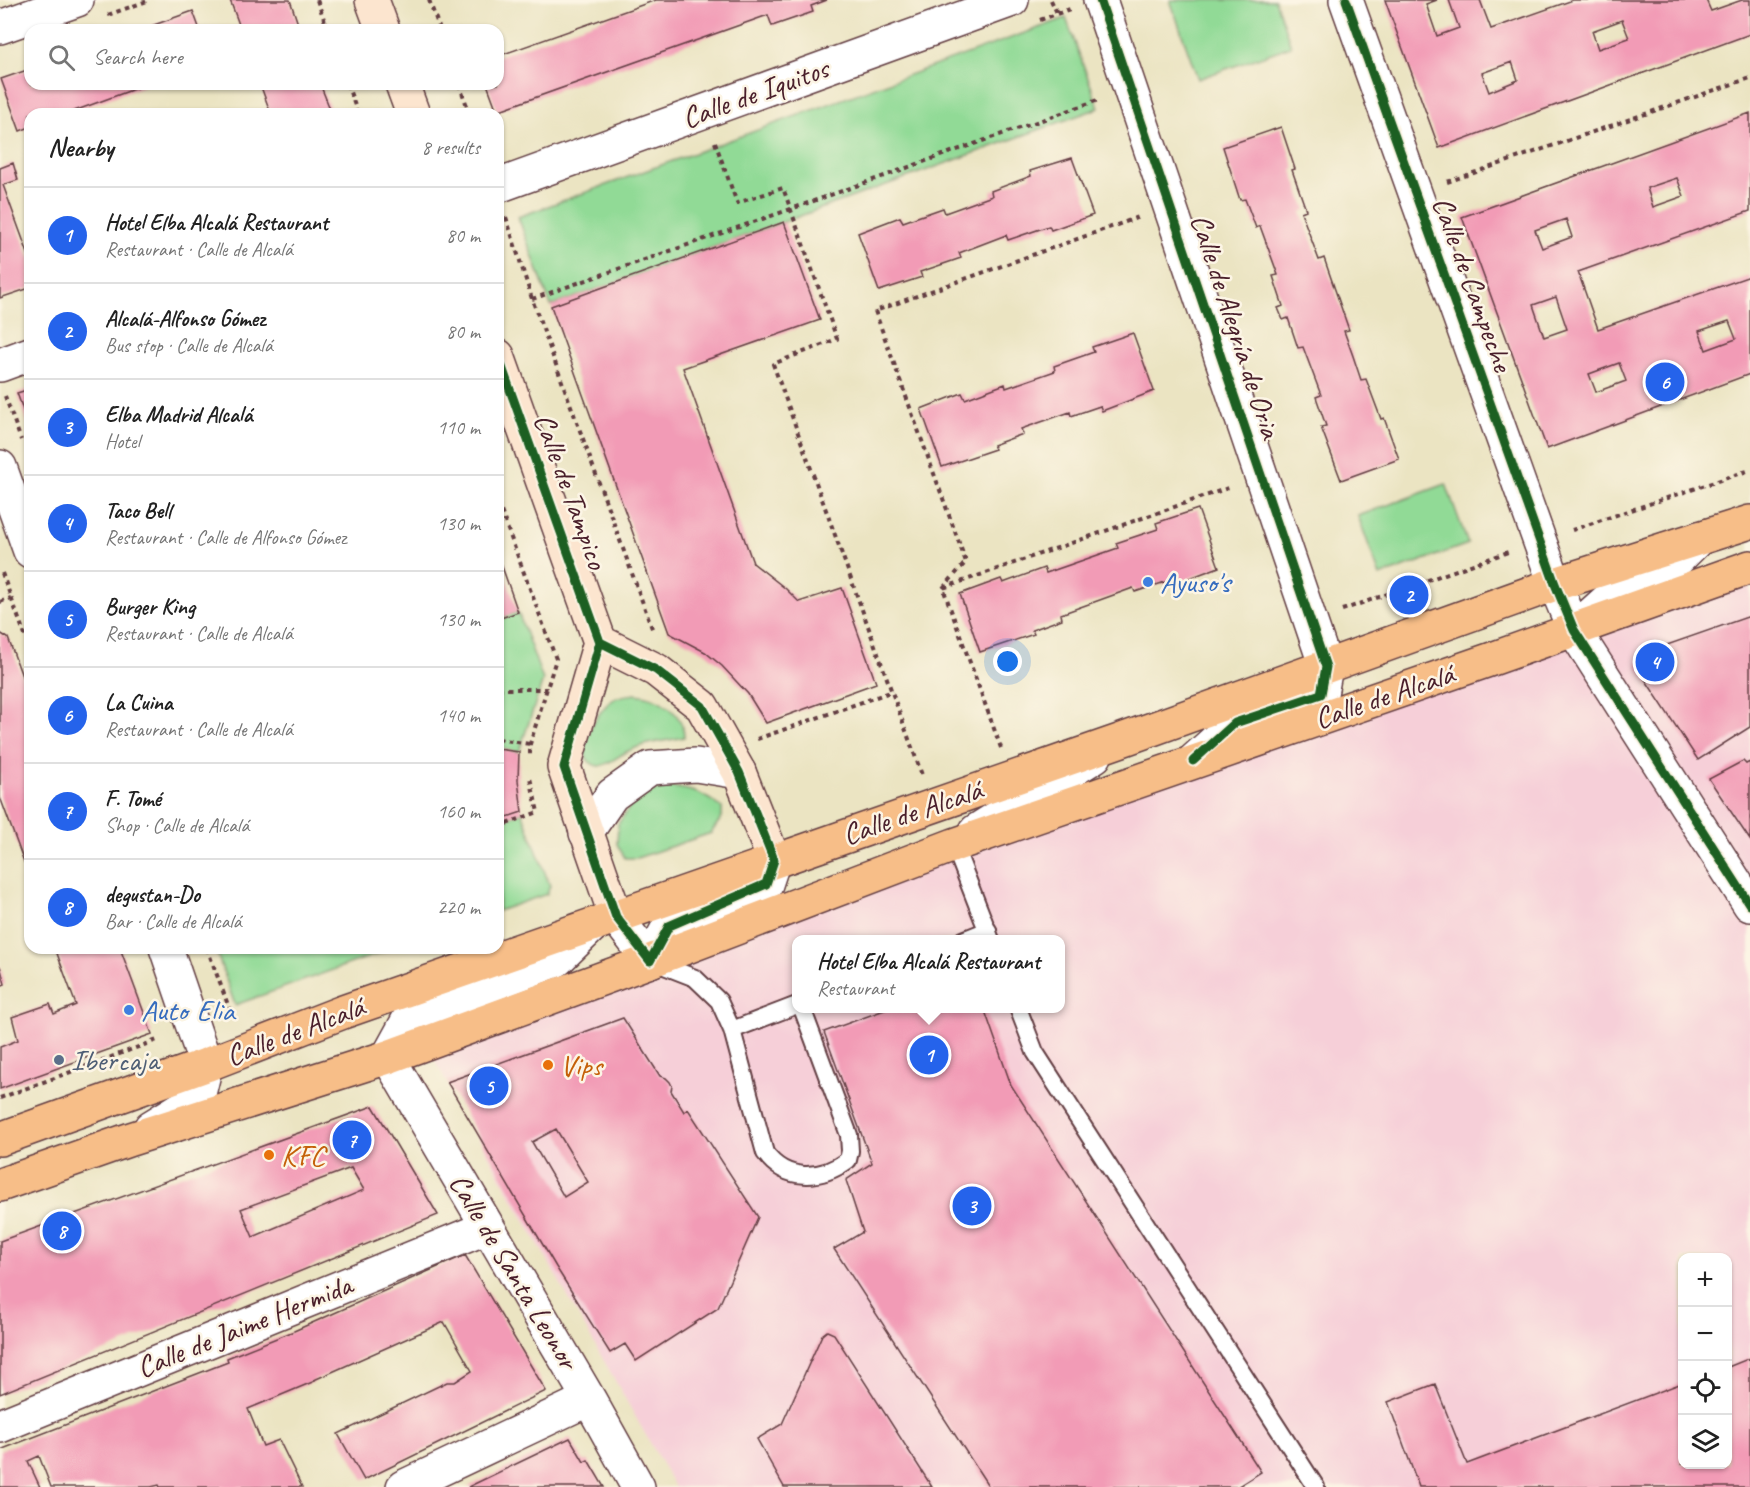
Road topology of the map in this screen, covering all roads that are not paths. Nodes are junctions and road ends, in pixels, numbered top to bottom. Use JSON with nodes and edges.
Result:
{"nodes":[{"id":1,"x":77,"y":0,"type":"edge"},
{"id":2,"x":372,"y":0,"type":"edge"},
{"id":3,"x":1012,"y":0,"type":"edge"},
{"id":4,"x":1100,"y":0,"type":"edge"},
{"id":5,"x":1346,"y":0,"type":"edge"},
{"id":6,"x":380,"y":24,"type":"edge"},
{"id":7,"x":0,"y":27,"type":"edge"},
{"id":8,"x":404,"y":90,"type":"edge"},
{"id":9,"x":411,"y":108,"type":"edge"},
{"id":10,"x":504,"y":199,"type":"edge"},
{"id":11,"x":504,"y":373,"type":"edge"},
{"id":12,"x":0,"y":467,"type":"edge"},
{"id":13,"x":7,"y":506,"type":"edge"},
{"id":14,"x":1750,"y":522,"type":"edge"},
{"id":15,"x":1700,"y":538,"type":"junction"},
{"id":16,"x":24,"y":539,"type":"edge"},
{"id":17,"x":1750,"y":567,"type":"edge"},
{"id":18,"x":1555,"y":584,"type":"junction"},
{"id":19,"x":1574,"y":630,"type":"junction"},
{"id":20,"x":600,"y":642,"type":"junction"},
{"id":21,"x":1326,"y":667,"type":"junction"},
{"id":22,"x":1119,"y":741,"type":"junction"},
{"id":23,"x":1193,"y":761,"type":"junction"},
{"id":24,"x":739,"y":772,"type":"junction"},
{"id":25,"x":586,"y":832,"type":"junction"},
{"id":26,"x":954,"y":845,"type":"junction"},
{"id":27,"x":774,"y":860,"type":"junction"},
{"id":28,"x":1750,"y":905,"type":"edge"},
{"id":29,"x":604,"y":921,"type":"junction"},
{"id":30,"x":990,"y":935,"type":"edge"},
{"id":31,"x":168,"y":954,"type":"edge"},
{"id":32,"x":650,"y":961,"type":"junction"},
{"id":33,"x":792,"y":1007,"type":"edge"},
{"id":34,"x":804,"y":1013,"type":"edge"},
{"id":35,"x":1020,"y":1013,"type":"edge"},
{"id":36,"x":732,"y":1030,"type":"junction"},
{"id":37,"x":388,"y":1057,"type":"junction"},
{"id":38,"x":206,"y":1065,"type":"junction"},
{"id":39,"x":0,"y":1139,"type":"edge"},
{"id":40,"x":131,"y":1139,"type":"junction"},
{"id":41,"x":0,"y":1185,"type":"edge"},
{"id":42,"x":488,"y":1227,"type":"junction"},
{"id":43,"x":589,"y":1399,"type":"junction"},
{"id":44,"x":0,"y":1426,"type":"edge"},
{"id":45,"x":403,"y":1487,"type":"edge"},
{"id":46,"x":638,"y":1487,"type":"edge"},
{"id":47,"x":1316,"y":1487,"type":"edge"}],
"edges":[{"from":1,"to":7,"type":"street"},
{"from":2,"to":6,"type":"street"},
{"from":3,"to":10,"type":"street","name":"Calle de Iquitos"},
{"from":4,"to":21,"type":"street","name":"Calle de Alegría de Oria"},
{"from":5,"to":18,"type":"street","name":"Calle de Campeche"},
{"from":8,"to":9,"type":"street"},
{"from":11,"to":20,"type":"street","name":"Calle de Tampico"},
{"from":12,"to":13,"type":"street"},
{"from":13,"to":16,"type":"street"},
{"from":14,"to":15,"type":"main road","name":"Calle de Alcalá"},
{"from":15,"to":18,"type":"main road","name":"Calle de Alcalá"},
{"from":15,"to":19,"type":"street","name":"Calle de Alcalá"},
{"from":17,"to":19,"type":"main road","name":"Calle de Alcalá"},
{"from":18,"to":19,"type":"street"},
{"from":18,"to":21,"type":"main road","name":"Calle de Alcalá"},
{"from":19,"to":23,"type":"main road","name":"Calle de Alcalá"},
{"from":19,"to":28,"type":"street"},
{"from":20,"to":24,"type":"street"},
{"from":20,"to":25,"type":"street"},
{"from":21,"to":22,"type":"main road","name":"Calle de Alcalá"},
{"from":21,"to":23,"type":"street","name":"Calle de Alcalá"},
{"from":22,"to":26,"type":"street","name":"Calle de Alcalá"},
{"from":22,"to":27,"type":"main road","name":"Calle de Alcalá"},
{"from":23,"to":26,"type":"main road","name":"Calle de Alcalá"},
{"from":24,"to":25,"type":"street"},
{"from":24,"to":27,"type":"street"},
{"from":25,"to":29,"type":"street"},
{"from":26,"to":30,"type":"lane"},
{"from":26,"to":32,"type":"main road","name":"Calle de Alcalá"},
{"from":27,"to":29,"type":"main road","name":"Calle de Alcalá"},
{"from":27,"to":32,"type":"street"},
{"from":29,"to":32,"type":"street"},
{"from":29,"to":37,"type":"street","name":"Calle de Alcalá"},
{"from":29,"to":38,"type":"main road","name":"Calle de Alcalá"},
{"from":31,"to":38,"type":"street"},
{"from":32,"to":36,"type":"lane"},
{"from":32,"to":37,"type":"main road","name":"Calle de Alcalá"},
{"from":33,"to":36,"type":"lane"},
{"from":34,"to":36,"type":"lane"},
{"from":35,"to":47,"type":"lane"},
{"from":37,"to":40,"type":"main road","name":"Calle de Alcalá"},
{"from":37,"to":42,"type":"street","name":"Calle de Santa Leonor"},
{"from":38,"to":39,"type":"main road","name":"Calle de Alcalá"},
{"from":38,"to":40,"type":"street"},
{"from":40,"to":41,"type":"main road","name":"Calle de Alcalá"},
{"from":42,"to":43,"type":"street","name":"Calle de Santa Leonor"},
{"from":42,"to":44,"type":"street","name":"Calle de Jaime Hermida"},
{"from":43,"to":45,"type":"street"},
{"from":43,"to":46,"type":"street","name":"Calle de Santa Leonor"}]}
